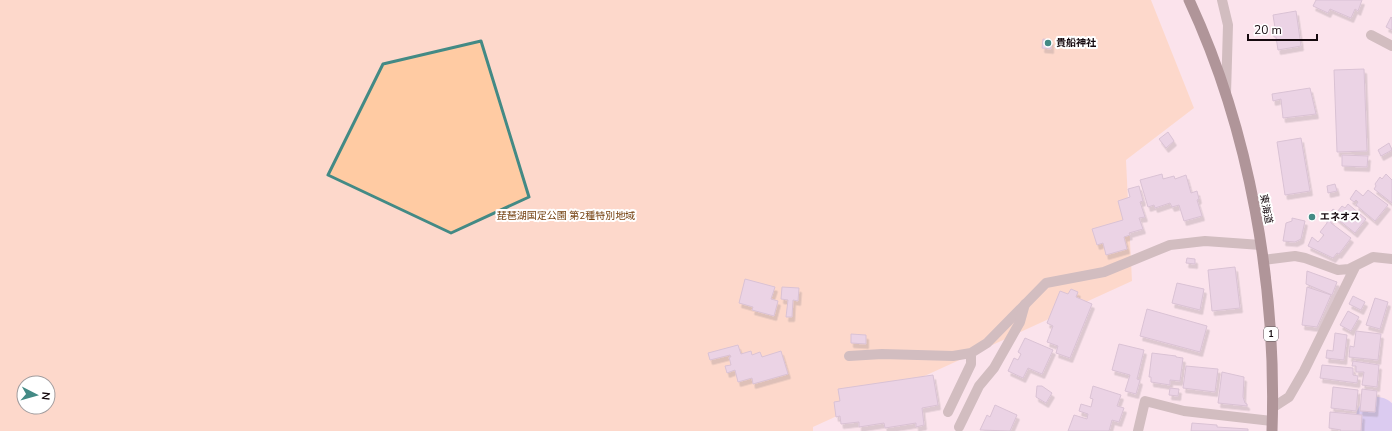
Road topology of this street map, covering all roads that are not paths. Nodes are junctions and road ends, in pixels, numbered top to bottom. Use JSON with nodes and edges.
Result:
{"nodes":[{"id":1,"x":1189,"y":0,"type":"edge"},
{"id":2,"x":1222,"y":0,"type":"edge"},
{"id":3,"x":1371,"y":35,"type":"dead end"},
{"id":4,"x":1392,"y":46,"type":"edge"},
{"id":5,"x":1226,"y":94,"type":"junction"},
{"id":6,"x":1261,"y":245,"type":"junction"},
{"id":7,"x":1392,"y":259,"type":"edge"},
{"id":8,"x":1263,"y":260,"type":"junction"},
{"id":9,"x":1355,"y":266,"type":"junction"},
{"id":10,"x":1025,"y":304,"type":"junction"},
{"id":11,"x":971,"y":353,"type":"junction"},
{"id":12,"x":849,"y":356,"type":"dead end"},
{"id":13,"x":1272,"y":408,"type":"junction"},
{"id":14,"x":948,"y":412,"type":"dead end"},
{"id":15,"x":1272,"y":426,"type":"edge"},
{"id":16,"x":959,"y":427,"type":"dead end"},
{"id":17,"x":1138,"y":431,"type":"edge"}],
"edges":[{"from":1,"to":5,"type":"highway","name":"東海道","number":"1"},
{"from":2,"to":5,"type":"street"},
{"from":3,"to":4,"type":"street"},
{"from":5,"to":6,"type":"highway","name":"東海道","number":"1"},
{"from":6,"to":8,"type":"highway","name":"東海道","number":"1"},
{"from":6,"to":10,"type":"street"},
{"from":7,"to":9,"type":"street"},
{"from":8,"to":9,"type":"street"},
{"from":8,"to":13,"type":"highway","name":"東海道","number":"1"},
{"from":9,"to":13,"type":"street"},
{"from":10,"to":11,"type":"street"},
{"from":10,"to":16,"type":"street"},
{"from":11,"to":12,"type":"street"},
{"from":11,"to":14,"type":"street"},
{"from":13,"to":15,"type":"highway","name":"東海道","number":"1"},
{"from":15,"to":17,"type":"street"}]}
